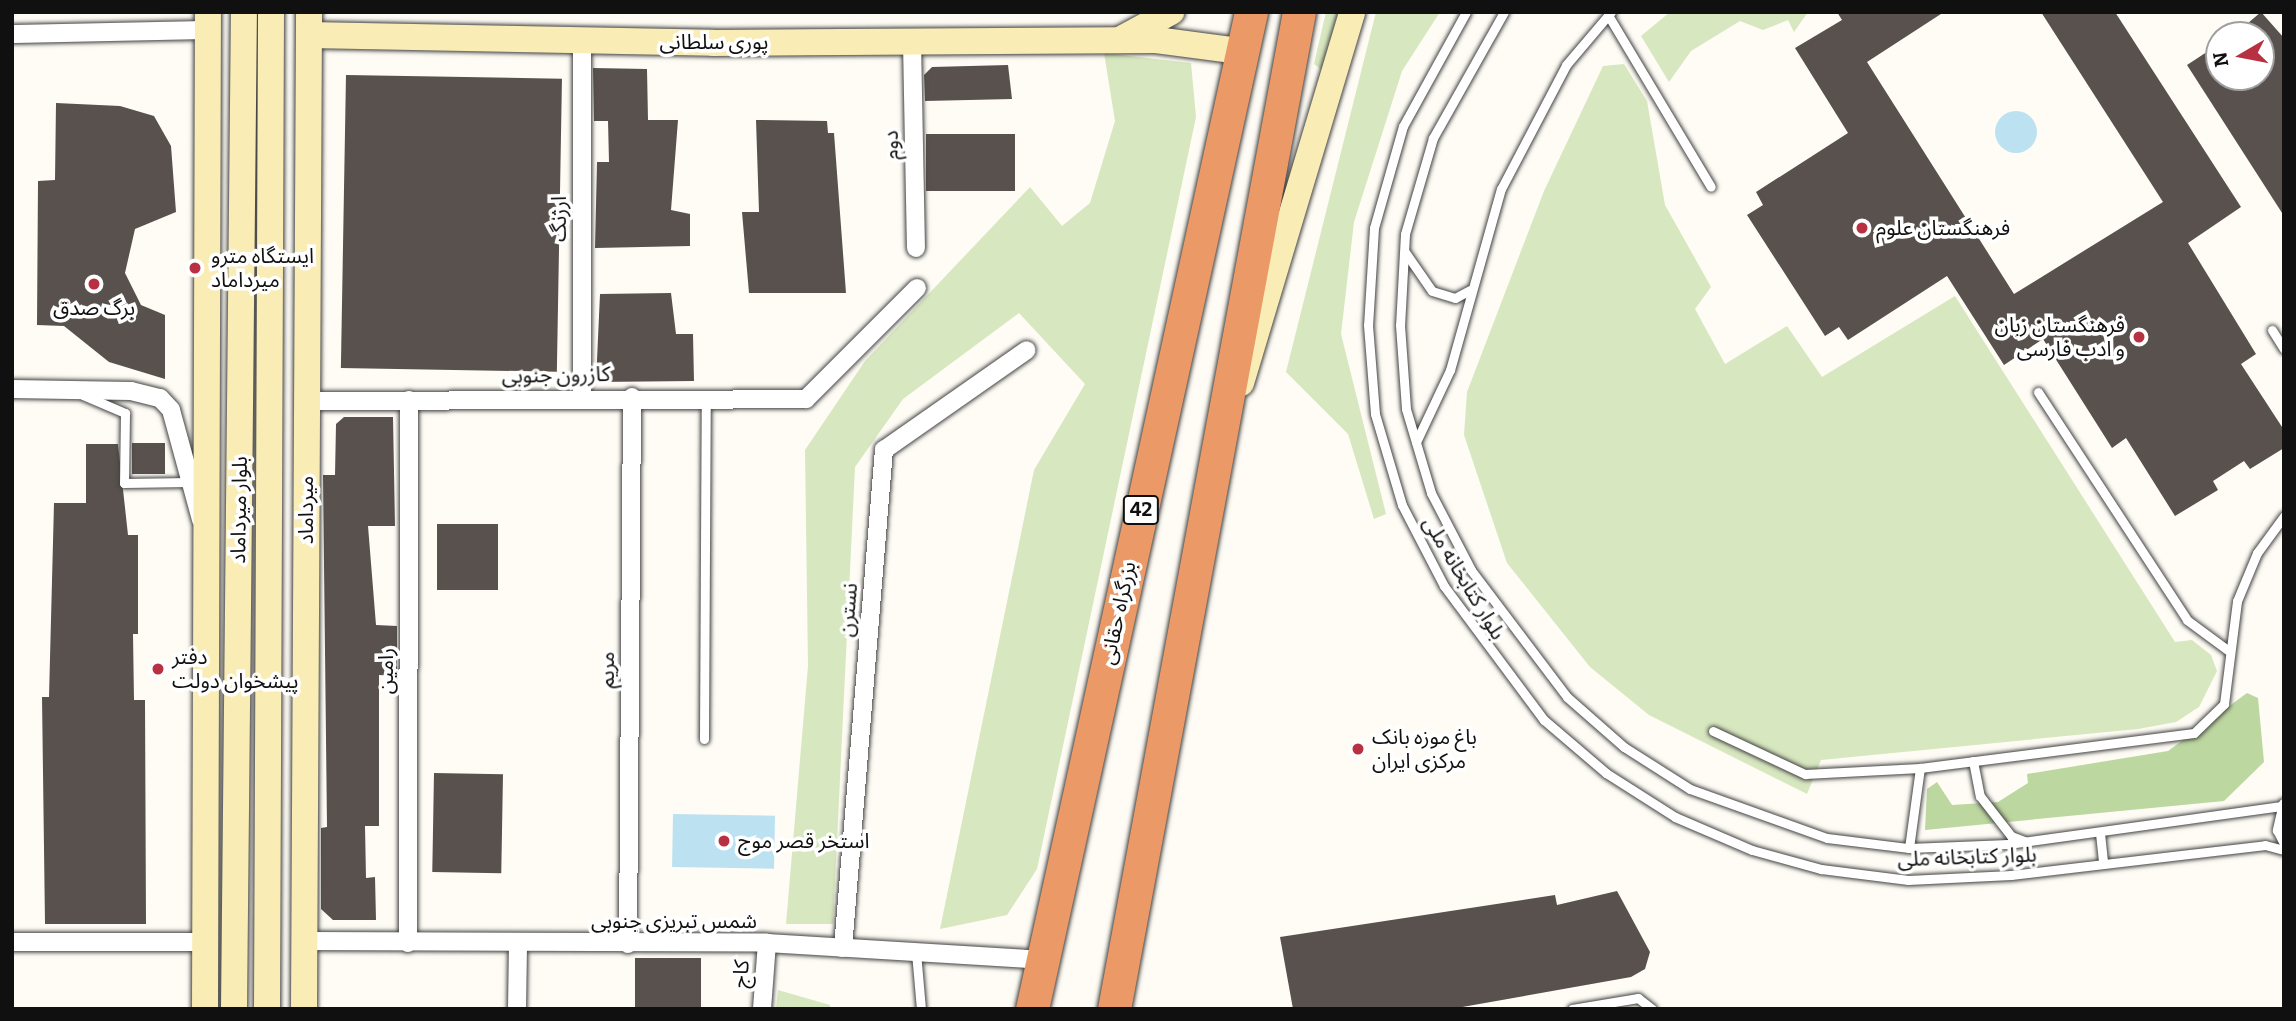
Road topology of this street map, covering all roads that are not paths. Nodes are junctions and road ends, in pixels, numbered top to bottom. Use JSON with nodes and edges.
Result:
{"nodes":[{"id":1,"x":244,"y":12,"type":"edge"},
{"id":2,"x":271,"y":12,"type":"edge"},
{"id":3,"x":1171,"y":12,"type":"edge"},
{"id":4,"x":1251,"y":12,"type":"edge"},
{"id":5,"x":1299,"y":12,"type":"edge"},
{"id":6,"x":1352,"y":12,"type":"edge"},
{"id":7,"x":1466,"y":12,"type":"edge"},
{"id":8,"x":1504,"y":12,"type":"edge"},
{"id":9,"x":1610,"y":14,"type":"edge"},
{"id":10,"x":208,"y":21,"type":"edge"},
{"id":11,"x":309,"y":24,"type":"edge"},
{"id":12,"x":12,"y":33,"type":"edge"},
{"id":13,"x":1118,"y":40,"type":"junction"},
{"id":14,"x":582,"y":41,"type":"junction"},
{"id":15,"x":912,"y":41,"type":"junction"},
{"id":16,"x":1240,"y":51,"type":"junction"},
{"id":17,"x":1711,"y":187,"type":"dead end"},
{"id":18,"x":916,"y":248,"type":"dead end"},
{"id":19,"x":1404,"y":251,"type":"junction"},
{"id":20,"x":917,"y":288,"type":"dead end"},
{"id":21,"x":1470,"y":289,"type":"junction"},
{"id":22,"x":2272,"y":330,"type":"dead end"},
{"id":23,"x":2284,"y":349,"type":"edge"},
{"id":24,"x":1027,"y":351,"type":"dead end"},
{"id":25,"x":12,"y":389,"type":"edge"},
{"id":26,"x":72,"y":390,"type":"junction"},
{"id":27,"x":2038,"y":392,"type":"dead end"},
{"id":28,"x":632,"y":397,"type":"junction"},
{"id":29,"x":582,"y":398,"type":"junction"},
{"id":30,"x":706,"y":398,"type":"junction"},
{"id":31,"x":410,"y":400,"type":"junction"},
{"id":32,"x":307,"y":401,"type":"junction"},
{"id":33,"x":1416,"y":442,"type":"junction"},
{"id":34,"x":1213,"y":457,"type":"junction"},
{"id":35,"x":189,"y":482,"type":"junction"},
{"id":36,"x":2284,"y":516,"type":"edge"},
{"id":37,"x":207,"y":537,"type":"junction"},
{"id":38,"x":2229,"y":651,"type":"junction"},
{"id":39,"x":1713,"y":731,"type":"dead end"},
{"id":40,"x":704,"y":739,"type":"dead end"},
{"id":41,"x":206,"y":758,"type":"junction"},
{"id":42,"x":1973,"y":761,"type":"junction"},
{"id":43,"x":1920,"y":768,"type":"junction"},
{"id":44,"x":2283,"y":804,"type":"edge"},
{"id":45,"x":2100,"y":833,"type":"junction"},
{"id":46,"x":2026,"y":842,"type":"junction"},
{"id":47,"x":2284,"y":847,"type":"edge"},
{"id":48,"x":1909,"y":848,"type":"junction"},
{"id":49,"x":234,"y":858,"type":"junction"},
{"id":50,"x":2103,"y":864,"type":"junction"},
{"id":51,"x":304,"y":941,"type":"junction"},
{"id":52,"x":12,"y":942,"type":"edge"},
{"id":53,"x":206,"y":942,"type":"junction"},
{"id":54,"x":408,"y":943,"type":"junction"},
{"id":55,"x":767,"y":943,"type":"junction"},
{"id":56,"x":518,"y":944,"type":"junction"},
{"id":57,"x":628,"y":944,"type":"junction"},
{"id":58,"x":844,"y":948,"type":"junction"},
{"id":59,"x":916,"y":952,"type":"junction"},
{"id":60,"x":1043,"y":960,"type":"junction"},
{"id":61,"x":205,"y":1009,"type":"edge"},
{"id":62,"x":234,"y":1009,"type":"edge"},
{"id":63,"x":267,"y":1009,"type":"edge"},
{"id":64,"x":304,"y":1009,"type":"edge"},
{"id":65,"x":517,"y":1009,"type":"edge"},
{"id":66,"x":762,"y":1009,"type":"edge"},
{"id":67,"x":921,"y":1009,"type":"edge"},
{"id":68,"x":1032,"y":1009,"type":"edge"},
{"id":69,"x":1114,"y":1009,"type":"edge"},
{"id":70,"x":1572,"y":1009,"type":"edge"},
{"id":71,"x":1652,"y":1009,"type":"edge"}],
"edges":[{"from":1,"to":49,"type":"main road","name":"بلوار میرداماد"},
{"from":2,"to":63,"type":"main road","name":"بلوار میرداماد"},
{"from":3,"to":13,"type":"main road"},
{"from":4,"to":16,"type":"highway","name":"بزرگراه حقانی","number":"42"},
{"from":5,"to":34,"type":"highway"},
{"from":6,"to":34,"type":"main road"},
{"from":7,"to":50,"type":"lane","name":"بلوار کتابخانه ملی"},
{"from":8,"to":19,"type":"lane","name":"بلوار کتابخانه ملی"},
{"from":9,"to":17,"type":"lane"},
{"from":9,"to":21,"type":"lane"},
{"from":10,"to":12,"type":"street"},
{"from":10,"to":37,"type":"main road"},
{"from":11,"to":14,"type":"main road","name":"پوری سلطانی"},
{"from":11,"to":32,"type":"main road","name":"میرداماد"},
{"from":13,"to":15,"type":"main road","name":"پوری سلطانی"},
{"from":13,"to":16,"type":"main road","name":"پوری سلطانی"},
{"from":14,"to":15,"type":"main road","name":"پوری سلطانی"},
{"from":14,"to":29,"type":"street","name":"ارژنگ"},
{"from":15,"to":18,"type":"street","name":"دوم"},
{"from":16,"to":60,"type":"highway","name":"بزرگراه حقانی","number":"42"},
{"from":19,"to":21,"type":"lane"},
{"from":19,"to":33,"type":"lane","name":"بلوار کتابخانه ملی"},
{"from":20,"to":30,"type":"street","name":"کازرون جنوبی"},
{"from":21,"to":33,"type":"lane"},
{"from":22,"to":23,"type":"lane"},
{"from":24,"to":58,"type":"street","name":"نسترن"},
{"from":25,"to":26,"type":"street"},
{"from":26,"to":35,"type":"street"},
{"from":26,"to":35,"type":"lane"},
{"from":27,"to":38,"type":"lane"},
{"from":28,"to":29,"type":"street","name":"کازرون جنوبی"},
{"from":28,"to":30,"type":"street","name":"کازرون جنوبی"},
{"from":28,"to":57,"type":"street","name":"مریم"},
{"from":29,"to":31,"type":"street","name":"کازرون جنوبی"},
{"from":30,"to":40,"type":"lane"},
{"from":31,"to":32,"type":"street","name":"کازرون جنوبی"},
{"from":31,"to":54,"type":"street","name":"رامین"},
{"from":32,"to":51,"type":"main road","name":"میرداماد"},
{"from":33,"to":48,"type":"lane","name":"بلوار کتابخانه ملی"},
{"from":34,"to":69,"type":"highway"},
{"from":35,"to":37,"type":"street"},
{"from":36,"to":38,"type":"lane"},
{"from":37,"to":41,"type":"main road"},
{"from":38,"to":42,"type":"lane"},
{"from":39,"to":43,"type":"lane"},
{"from":41,"to":49,"type":"main road"},
{"from":41,"to":53,"type":"main road"},
{"from":42,"to":43,"type":"lane"},
{"from":42,"to":46,"type":"lane"},
{"from":43,"to":48,"type":"lane"},
{"from":44,"to":45,"type":"lane","name":"بلوار کتابخانه ملی"},
{"from":44,"to":47,"type":"lane"},
{"from":45,"to":46,"type":"lane","name":"بلوار کتابخانه ملی"},
{"from":45,"to":50,"type":"lane"},
{"from":46,"to":48,"type":"lane","name":"بلوار کتابخانه ملی"},
{"from":47,"to":50,"type":"lane","name":"بلوار کتابخانه ملی"},
{"from":49,"to":62,"type":"main road","name":"بلوار میرداماد"},
{"from":51,"to":54,"type":"street","name":"شمس تبریزی جنوبی"},
{"from":51,"to":64,"type":"main road","name":"میرداماد"},
{"from":52,"to":53,"type":"street"},
{"from":53,"to":61,"type":"main road"},
{"from":54,"to":56,"type":"street","name":"شمس تبریزی جنوبی"},
{"from":55,"to":57,"type":"street","name":"شمس تبریزی جنوبی"},
{"from":55,"to":58,"type":"street","name":"شمس تبریزی جنوبی"},
{"from":55,"to":66,"type":"street","name":"کاج"},
{"from":56,"to":57,"type":"street","name":"شمس تبریزی جنوبی"},
{"from":56,"to":65,"type":"street"},
{"from":58,"to":59,"type":"street","name":"شمس تبریزی جنوبی"},
{"from":59,"to":60,"type":"street","name":"شمس تبریزی جنوبی"},
{"from":59,"to":67,"type":"lane"},
{"from":60,"to":68,"type":"highway","name":"بزرگراه حقانی","number":"42"},
{"from":70,"to":71,"type":"lane"}]}
